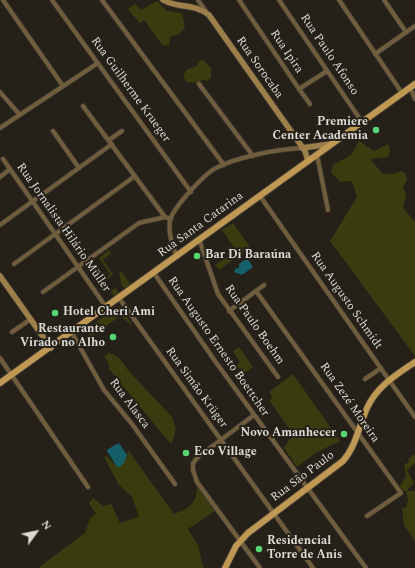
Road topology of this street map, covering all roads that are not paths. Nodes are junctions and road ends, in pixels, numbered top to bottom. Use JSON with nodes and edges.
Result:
{"nodes":[{"id":1,"x":3,"y":0,"type":"edge"},
{"id":2,"x":52,"y":0,"type":"edge"},
{"id":3,"x":102,"y":0,"type":"edge"},
{"id":4,"x":163,"y":0,"type":"edge"},
{"id":5,"x":198,"y":0,"type":"edge"},
{"id":6,"x":239,"y":0,"type":"edge"},
{"id":7,"x":279,"y":0,"type":"edge"},
{"id":8,"x":339,"y":0,"type":"edge"},
{"id":9,"x":384,"y":0,"type":"edge"},
{"id":10,"x":209,"y":15,"type":"junction"},
{"id":11,"x":415,"y":26,"type":"edge"},
{"id":12,"x":406,"y":32,"type":"junction"},
{"id":13,"x":375,"y":54,"type":"junction"},
{"id":14,"x":98,"y":63,"type":"junction"},
{"id":15,"x":327,"y":70,"type":"junction"},
{"id":16,"x":199,"y":84,"type":"dead end"},
{"id":17,"x":63,"y":86,"type":"junction"},
{"id":18,"x":413,"y":86,"type":"edge"},
{"id":19,"x":299,"y":88,"type":"junction"},
{"id":20,"x":0,"y":92,"type":"edge"},
{"id":21,"x":402,"y":93,"type":"junction"},
{"id":22,"x":415,"y":99,"type":"edge"},
{"id":23,"x":310,"y":104,"type":"dead end"},
{"id":24,"x":83,"y":106,"type":"dead end"},
{"id":25,"x":20,"y":115,"type":"junction"},
{"id":26,"x":362,"y":122,"type":"junction"},
{"id":27,"x":0,"y":128,"type":"edge"},
{"id":28,"x":53,"y":131,"type":"dead end"},
{"id":29,"x":122,"y":131,"type":"dead end"},
{"id":30,"x":110,"y":142,"type":"junction"},
{"id":31,"x":331,"y":144,"type":"junction"},
{"id":32,"x":302,"y":148,"type":"junction"},
{"id":33,"x":317,"y":154,"type":"junction"},
{"id":34,"x":253,"y":156,"type":"junction"},
{"id":35,"x":3,"y":159,"type":"dead end"},
{"id":36,"x":308,"y":161,"type":"junction"},
{"id":37,"x":224,"y":165,"type":"junction"},
{"id":38,"x":79,"y":168,"type":"junction"},
{"id":39,"x":10,"y":169,"type":"junction"},
{"id":40,"x":134,"y":176,"type":"junction"},
{"id":41,"x":0,"y":177,"type":"edge"},
{"id":42,"x":191,"y":192,"type":"junction"},
{"id":43,"x":260,"y":196,"type":"junction"},
{"id":44,"x":33,"y":202,"type":"junction"},
{"id":45,"x":328,"y":210,"type":"dead end"},
{"id":46,"x":165,"y":217,"type":"junction"},
{"id":47,"x":171,"y":219,"type":"junction"},
{"id":48,"x":0,"y":225,"type":"edge"},
{"id":49,"x":55,"y":234,"type":"junction"},
{"id":50,"x":199,"y":239,"type":"junction"},
{"id":51,"x":178,"y":256,"type":"junction"},
{"id":52,"x":14,"y":264,"type":"dead end"},
{"id":53,"x":78,"y":267,"type":"junction"},
{"id":54,"x":154,"y":273,"type":"junction"},
{"id":55,"x":0,"y":276,"type":"edge"},
{"id":56,"x":264,"y":285,"type":"dead end"},
{"id":57,"x":256,"y":291,"type":"junction"},
{"id":58,"x":43,"y":292,"type":"dead end"},
{"id":59,"x":120,"y":298,"type":"junction"},
{"id":60,"x":106,"y":307,"type":"junction"},
{"id":61,"x":230,"y":311,"type":"junction"},
{"id":62,"x":31,"y":319,"type":"junction"},
{"id":63,"x":12,"y":332,"type":"dead end"},
{"id":64,"x":72,"y":333,"type":"junction"},
{"id":65,"x":51,"y":348,"type":"junction"},
{"id":66,"x":0,"y":358,"type":"edge"},
{"id":67,"x":415,"y":362,"type":"edge"},
{"id":68,"x":381,"y":368,"type":"junction"},
{"id":69,"x":11,"y":376,"type":"junction"},
{"id":70,"x":278,"y":377,"type":"dead end"},
{"id":71,"x":365,"y":379,"type":"dead end"},
{"id":72,"x":389,"y":380,"type":"junction"},
{"id":73,"x":0,"y":383,"type":"edge"},
{"id":74,"x":254,"y":415,"type":"junction"},
{"id":75,"x":415,"y":417,"type":"edge"},
{"id":76,"x":358,"y":433,"type":"junction"},
{"id":77,"x":221,"y":440,"type":"junction"},
{"id":78,"x":175,"y":484,"type":"dead end"},
{"id":79,"x":88,"y":488,"type":"dead end"},
{"id":80,"x":308,"y":488,"type":"junction"},
{"id":81,"x":274,"y":513,"type":"junction"},
{"id":82,"x":367,"y":516,"type":"dead end"},
{"id":83,"x":240,"y":541,"type":"junction"},
{"id":84,"x":225,"y":568,"type":"edge"},
{"id":85,"x":260,"y":568,"type":"edge"},
{"id":86,"x":313,"y":568,"type":"edge"},
{"id":87,"x":366,"y":568,"type":"edge"}],
"edges":[{"from":1,"to":17,"type":"street"},
{"from":2,"to":14,"type":"street","name":"Rua Guilherme Krueger"},
{"from":3,"to":37,"type":"street"},
{"from":4,"to":10,"type":"main road"},
{"from":5,"to":10,"type":"street","name":"Rua Sorocaba"},
{"from":6,"to":19,"type":"street","name":"Rua Ipira"},
{"from":7,"to":15,"type":"street","name":"Rua Paulo Afonso"},
{"from":8,"to":13,"type":"street"},
{"from":9,"to":12,"type":"street"},
{"from":10,"to":32,"type":"main road","name":"Rua Sorocaba"},
{"from":11,"to":12,"type":"street"},
{"from":12,"to":13,"type":"street"},
{"from":13,"to":21,"type":"street"},
{"from":14,"to":17,"type":"street"},
{"from":14,"to":42,"type":"street","name":"Rua Guilherme Krueger"},
{"from":15,"to":19,"type":"street","name":"Rua Ipira"},
{"from":15,"to":26,"type":"street","name":"Rua Paulo Afonso"},
{"from":16,"to":34,"type":"street"},
{"from":17,"to":25,"type":"street"},
{"from":18,"to":21,"type":"main road","name":"Rua Santa Catarina"},
{"from":18,"to":22,"type":"street"},
{"from":19,"to":23,"type":"street"},
{"from":20,"to":25,"type":"street"},
{"from":21,"to":26,"type":"main road","name":"Rua Santa Catarina"},
{"from":24,"to":30,"type":"street"},
{"from":25,"to":27,"type":"street"},
{"from":26,"to":31,"type":"main road","name":"Rua Santa Catarina"},
{"from":28,"to":38,"type":"street"},
{"from":29,"to":30,"type":"street"},
{"from":30,"to":38,"type":"street"},
{"from":30,"to":40,"type":"street"},
{"from":31,"to":32,"type":"main road"},
{"from":31,"to":33,"type":"main road","name":"Rua Santa Catarina"},
{"from":32,"to":34,"type":"street"},
{"from":32,"to":36,"type":"main road","name":"Rua Sorocaba"},
{"from":33,"to":36,"type":"main road","name":"Rua Santa Catarina"},
{"from":33,"to":45,"type":"street"},
{"from":34,"to":37,"type":"street"},
{"from":35,"to":39,"type":"street","name":"Rua Jornalista Hilário Müller"},
{"from":36,"to":43,"type":"main road","name":"Rua Santa Catarina"},
{"from":37,"to":42,"type":"street"},
{"from":38,"to":44,"type":"street"},
{"from":39,"to":41,"type":"street"},
{"from":39,"to":44,"type":"street","name":"Rua Jornalista Hilário Müller"},
{"from":40,"to":46,"type":"street"},
{"from":40,"to":49,"type":"street"},
{"from":42,"to":47,"type":"street"},
{"from":43,"to":50,"type":"main road","name":"Rua Santa Catarina"},
{"from":43,"to":68,"type":"street","name":"Rua Augusto Schmidt"},
{"from":44,"to":48,"type":"street"},
{"from":44,"to":49,"type":"street","name":"Rua Jornalista Hilário Müller"},
{"from":46,"to":47,"type":"street"},
{"from":46,"to":53,"type":"street"},
{"from":47,"to":51,"type":"street"},
{"from":49,"to":52,"type":"street"},
{"from":49,"to":53,"type":"street","name":"Rua Jornalista Hilário Müller"},
{"from":50,"to":51,"type":"main road","name":"Rua Santa Catarina"},
{"from":50,"to":61,"type":"street","name":"Rua Paulo Boehm"},
{"from":51,"to":54,"type":"main road","name":"Rua Santa Catarina"},
{"from":53,"to":58,"type":"street"},
{"from":53,"to":60,"type":"street","name":"Rua Jornalista Hilário Müller"},
{"from":54,"to":59,"type":"main road","name":"Rua Santa Catarina"},
{"from":54,"to":74,"type":"street","name":"Rua Augusto Ernesto Boettcher"},
{"from":55,"to":62,"type":"main road"},
{"from":56,"to":57,"type":"street"},
{"from":57,"to":61,"type":"street"},
{"from":57,"to":76,"type":"street","name":"Rua Zezé Moreira"},
{"from":59,"to":60,"type":"main road","name":"Rua Santa Catarina"},
{"from":59,"to":77,"type":"street","name":"Rua Simão Krüger"},
{"from":60,"to":64,"type":"main road","name":"Rua Santa Catarina"},
{"from":61,"to":70,"type":"street","name":"Rua Paulo Boehm"},
{"from":62,"to":63,"type":"street"},
{"from":62,"to":65,"type":"main road"},
{"from":64,"to":65,"type":"main road","name":"Rua Santa Catarina"},
{"from":64,"to":78,"type":"street","name":"Rua Alasca"},
{"from":65,"to":69,"type":"main road","name":"Rua Santa Catarina"},
{"from":66,"to":69,"type":"street"},
{"from":67,"to":72,"type":"main road","name":"Rua São Paulo"},
{"from":68,"to":71,"type":"street"},
{"from":68,"to":72,"type":"street","name":"Rua Augusto Schmidt"},
{"from":69,"to":73,"type":"main road","name":"Rua Santa Catarina"},
{"from":69,"to":79,"type":"street"},
{"from":72,"to":75,"type":"street","name":"Rua Augusto Schmidt"},
{"from":72,"to":76,"type":"main road","name":"Rua São Paulo"},
{"from":74,"to":77,"type":"street"},
{"from":74,"to":80,"type":"street","name":"Rua Augusto Ernesto Boettcher"},
{"from":76,"to":80,"type":"main road","name":"Rua São Paulo"},
{"from":76,"to":82,"type":"street","name":"Rua Zezé Moreira"},
{"from":77,"to":81,"type":"street","name":"Rua Simão Krüger"},
{"from":77,"to":83,"type":"street"},
{"from":80,"to":81,"type":"main road","name":"Rua São Paulo"},
{"from":80,"to":87,"type":"street","name":"Rua Augusto Ernesto Boettcher"},
{"from":81,"to":83,"type":"main road","name":"Rua São Paulo"},
{"from":81,"to":86,"type":"street","name":"Rua Simão Krüger"},
{"from":83,"to":84,"type":"main road","name":"Rua São Paulo"},
{"from":83,"to":85,"type":"street"}]}
